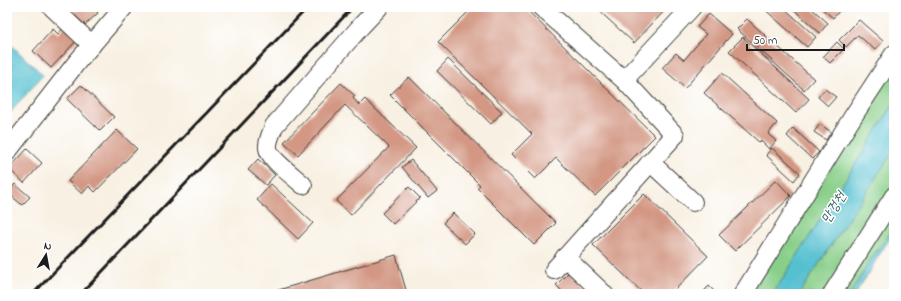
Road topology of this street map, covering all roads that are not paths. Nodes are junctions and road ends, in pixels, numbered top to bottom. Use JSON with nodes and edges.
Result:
{"nodes":[{"id":1,"x":52,"y":7,"type":"edge"},
{"id":2,"x":124,"y":7,"type":"edge"},
{"id":3,"x":379,"y":7,"type":"edge"},
{"id":4,"x":541,"y":7,"type":"edge"},
{"id":5,"x":692,"y":7,"type":"edge"},
{"id":6,"x":92,"y":45,"type":"junction"},
{"id":7,"x":894,"y":54,"type":"edge"},
{"id":8,"x":624,"y":80,"type":"junction"},
{"id":9,"x":7,"y":152,"type":"edge"},
{"id":10,"x":650,"y":162,"type":"junction"},
{"id":11,"x":303,"y":185,"type":"dead end"},
{"id":12,"x":894,"y":196,"type":"edge"},
{"id":13,"x":693,"y":202,"type":"dead end"},
{"id":14,"x":604,"y":294,"type":"edge"},
{"id":15,"x":743,"y":294,"type":"edge"},
{"id":16,"x":832,"y":294,"type":"edge"}],
"edges":[{"from":1,"to":6,"type":"street"},
{"from":2,"to":6,"type":"street"},
{"from":3,"to":11,"type":"street"},
{"from":4,"to":8,"type":"street"},
{"from":5,"to":8,"type":"street"},
{"from":6,"to":9,"type":"street"},
{"from":7,"to":15,"type":"street"},
{"from":8,"to":10,"type":"street"},
{"from":10,"to":13,"type":"street"},
{"from":10,"to":14,"type":"street"},
{"from":12,"to":16,"type":"street"}]}
